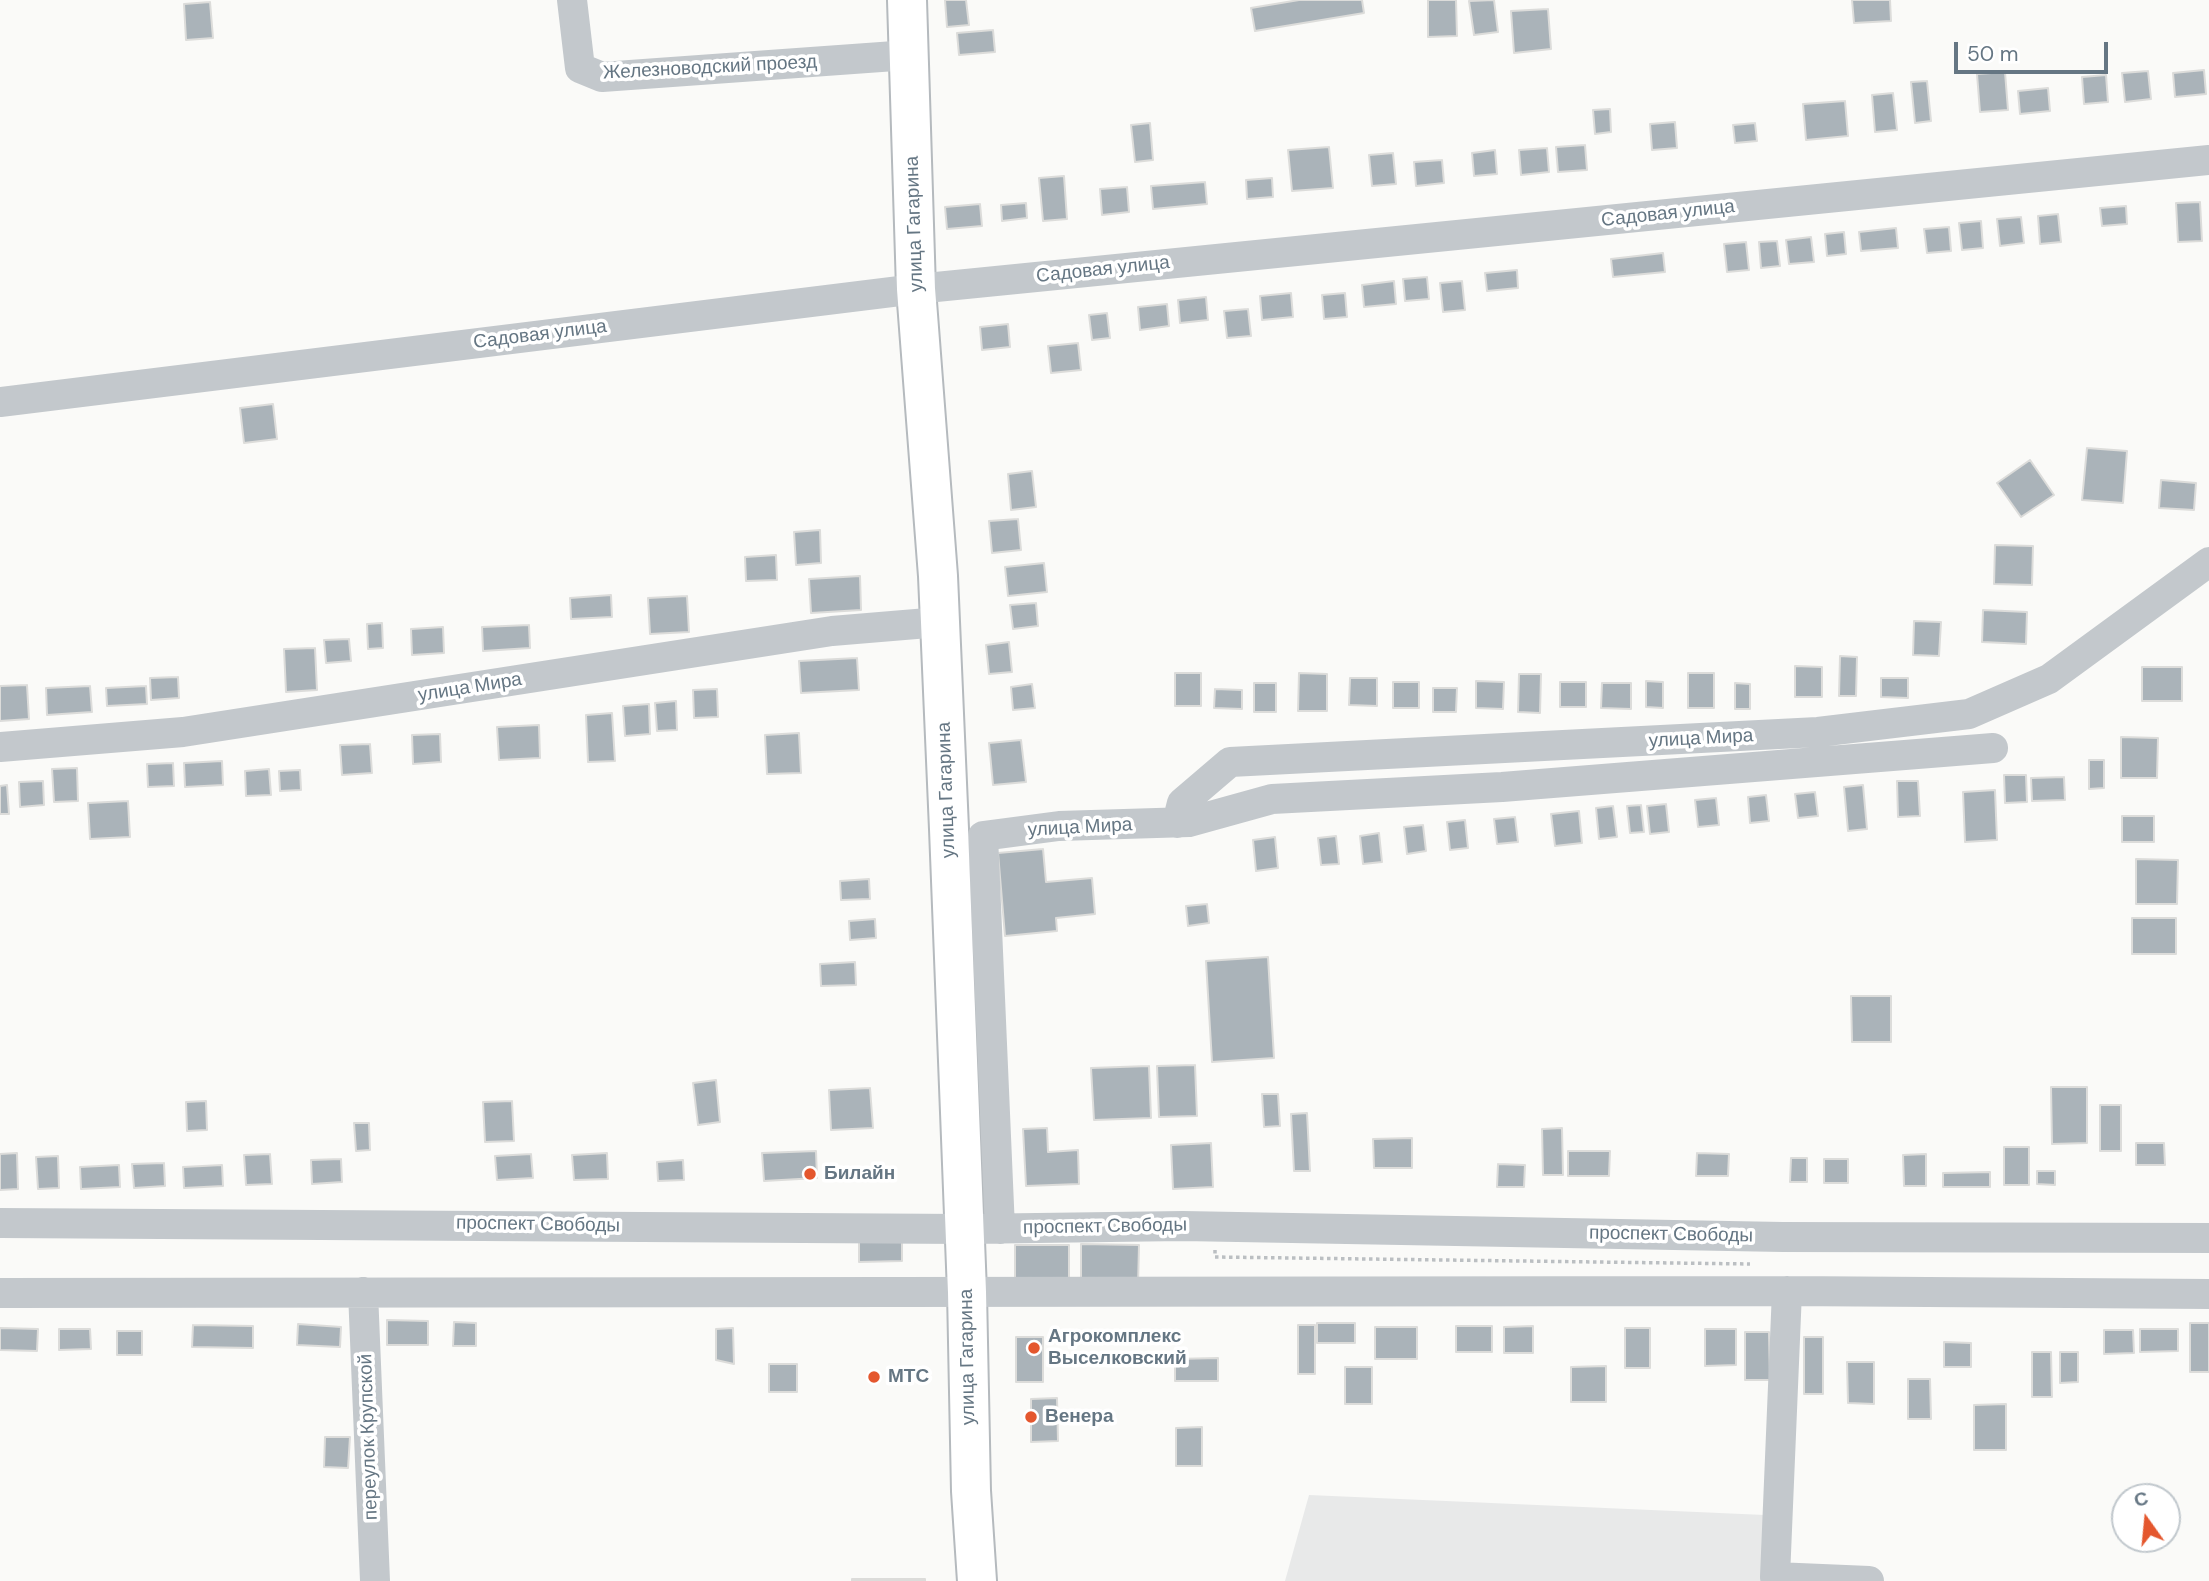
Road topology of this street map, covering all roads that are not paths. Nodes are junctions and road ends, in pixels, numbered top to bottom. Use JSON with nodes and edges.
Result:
{"nodes":[{"id":1,"x":572,"y":0,"type":"edge"},
{"id":2,"x":907,"y":0,"type":"edge"},
{"id":3,"x":909,"y":55,"type":"junction"},
{"id":4,"x":2209,"y":160,"type":"edge"},
{"id":5,"x":916,"y":289,"type":"junction"},
{"id":6,"x":0,"y":402,"type":"edge"},
{"id":7,"x":2209,"y":562,"type":"edge"},
{"id":8,"x":940,"y":622,"type":"junction"},
{"id":9,"x":0,"y":747,"type":"edge"},
{"id":10,"x":1993,"y":748,"type":"dead end"},
{"id":11,"x":1177,"y":823,"type":"junction"},
{"id":12,"x":0,"y":1223,"type":"edge"},
{"id":13,"x":982,"y":1229,"type":"junction"},
{"id":14,"x":2209,"y":1237,"type":"edge"},
{"id":15,"x":1787,"y":1291,"type":"junction"},
{"id":16,"x":363,"y":1292,"type":"junction"},
{"id":17,"x":0,"y":1293,"type":"edge"},
{"id":18,"x":967,"y":1293,"type":"junction"},
{"id":19,"x":2209,"y":1294,"type":"edge"},
{"id":20,"x":1775,"y":1579,"type":"edge"},
{"id":21,"x":375,"y":1581,"type":"edge"},
{"id":22,"x":977,"y":1581,"type":"edge"},
{"id":23,"x":1868,"y":1581,"type":"edge"}],
"edges":[{"from":1,"to":3,"type":"street","name":"Железноводский проезд"},
{"from":2,"to":3,"type":"main road","name":"улица Гагарина"},
{"from":3,"to":5,"type":"main road","name":"улица Гагарина"},
{"from":4,"to":5,"type":"street","name":"Садовая улица"},
{"from":5,"to":6,"type":"street","name":"Садовая улица"},
{"from":5,"to":8,"type":"main road","name":"улица Гагарина"},
{"from":7,"to":11,"type":"street","name":"улица Мира"},
{"from":8,"to":9,"type":"street","name":"улица Мира"},
{"from":8,"to":13,"type":"main road","name":"улица Гагарина"},
{"from":10,"to":11,"type":"street","name":"улица Мира"},
{"from":11,"to":13,"type":"street","name":"улица Мира"},
{"from":12,"to":13,"type":"street","name":"проспект Свободы"},
{"from":13,"to":14,"type":"street","name":"проспект Свободы"},
{"from":13,"to":18,"type":"main road","name":"улица Гагарина"},
{"from":15,"to":18,"type":"street"},
{"from":15,"to":19,"type":"street"},
{"from":15,"to":20,"type":"street"},
{"from":16,"to":17,"type":"street"},
{"from":16,"to":18,"type":"street"},
{"from":16,"to":21,"type":"street","name":"переулок Крупской"},
{"from":18,"to":22,"type":"main road","name":"улица Гагарина"},
{"from":20,"to":23,"type":"street"}]}
